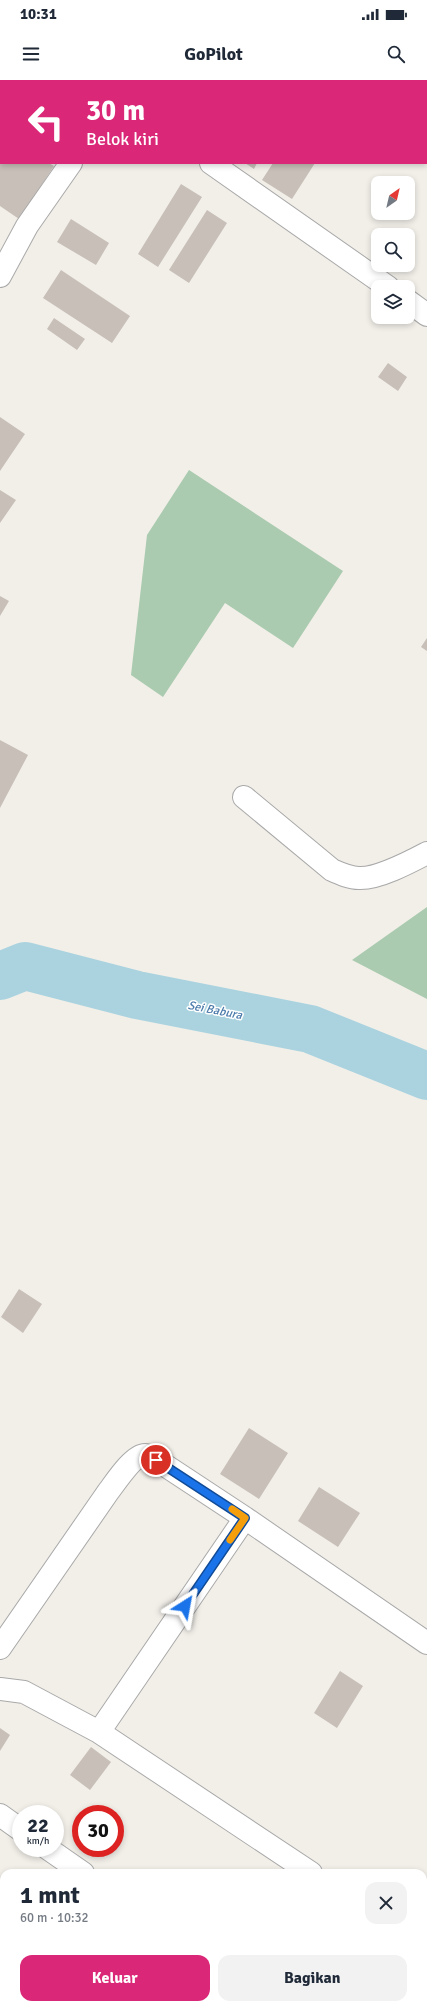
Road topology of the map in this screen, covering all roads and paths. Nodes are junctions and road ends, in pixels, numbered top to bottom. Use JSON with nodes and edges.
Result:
{"nodes":[{"id":1,"x":70,"y":164,"type":"edge"},
{"id":2,"x":212,"y":164,"type":"edge"},
{"id":3,"x":0,"y":276,"type":"edge"},
{"id":4,"x":378,"y":280,"type":"edge"},
{"id":5,"x":415,"y":306,"type":"edge"},
{"id":6,"x":427,"y":315,"type":"edge"},
{"id":7,"x":244,"y":797,"type":"dead end"},
{"id":8,"x":427,"y":853,"type":"edge"},
{"id":9,"x":245,"y":1518,"type":"junction"},
{"id":10,"x":427,"y":1643,"type":"edge"},
{"id":11,"x":0,"y":1648,"type":"edge"},
{"id":12,"x":0,"y":1689,"type":"edge"},
{"id":13,"x":99,"y":1732,"type":"junction"},
{"id":14,"x":0,"y":1815,"type":"edge"},
{"id":15,"x":12,"y":1824,"type":"edge"},
{"id":16,"x":60,"y":1857,"type":"edge"},
{"id":17,"x":77,"y":1869,"type":"edge"},
{"id":18,"x":305,"y":1869,"type":"edge"}],
"edges":[{"from":1,"to":3,"type":"street"},
{"from":2,"to":4,"type":"street"},
{"from":5,"to":6,"type":"street"},
{"from":7,"to":8,"type":"street"},
{"from":9,"to":10,"type":"street"},
{"from":9,"to":11,"type":"street"},
{"from":9,"to":13,"type":"street"},
{"from":12,"to":13,"type":"street"},
{"from":13,"to":18,"type":"street"},
{"from":14,"to":15,"type":"street"},
{"from":16,"to":17,"type":"street"}]}
